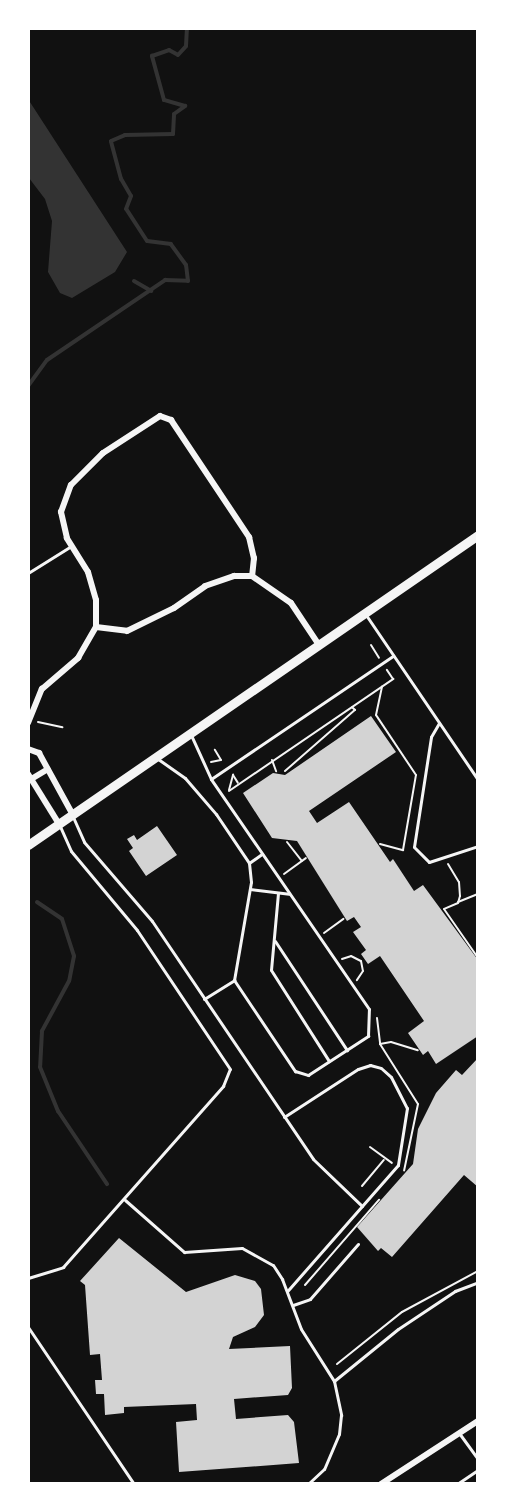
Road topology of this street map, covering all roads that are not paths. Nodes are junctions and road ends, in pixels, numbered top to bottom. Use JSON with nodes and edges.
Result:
{"nodes":[{"id":1,"x":477,"y":535,"type":"edge"},
{"id":2,"x":71,"y":546,"type":"junction"},
{"id":3,"x":28,"y":573,"type":"edge"},
{"id":4,"x":252,"y":576,"type":"junction"},
{"id":5,"x":364,"y":612,"type":"junction"},
{"id":6,"x":96,"y":627,"type":"junction"},
{"id":7,"x":319,"y":645,"type":"junction"},
{"id":8,"x":393,"y":656,"type":"junction"},
{"id":9,"x":29,"y":721,"type":"edge"},
{"id":10,"x":439,"y":723,"type":"junction"},
{"id":11,"x":190,"y":734,"type":"junction"},
{"id":12,"x":28,"y":748,"type":"edge"},
{"id":13,"x":157,"y":758,"type":"junction"},
{"id":14,"x":48,"y":769,"type":"junction"},
{"id":15,"x":31,"y":776,"type":"edge"},
{"id":16,"x":211,"y":778,"type":"junction"},
{"id":17,"x":477,"y":780,"type":"edge"},
{"id":18,"x":73,"y":815,"type":"junction"},
{"id":19,"x":59,"y":824,"type":"junction"},
{"id":20,"x":28,"y":845,"type":"edge"},
{"id":21,"x":477,"y":846,"type":"edge"},
{"id":22,"x":262,"y":854,"type":"junction"},
{"id":23,"x":249,"y":863,"type":"junction"},
{"id":24,"x":250,"y":889,"type":"junction"},
{"id":25,"x":278,"y":893,"type":"junction"},
{"id":26,"x":289,"y":894,"type":"junction"},
{"id":27,"x":274,"y":939,"type":"junction"},
{"id":28,"x":234,"y":980,"type":"junction"},
{"id":29,"x":204,"y":999,"type":"junction"},
{"id":30,"x":347,"y":1050,"type":"junction"},
{"id":31,"x":330,"y":1061,"type":"junction"},
{"id":32,"x":284,"y":1117,"type":"junction"},
{"id":33,"x":125,"y":1200,"type":"junction"},
{"id":34,"x":362,"y":1206,"type":"junction"},
{"id":35,"x":358,"y":1245,"type":"dead end"},
{"id":36,"x":28,"y":1278,"type":"edge"},
{"id":37,"x":477,"y":1282,"type":"edge"},
{"id":38,"x":287,"y":1290,"type":"junction"},
{"id":39,"x":293,"y":1305,"type":"junction"},
{"id":40,"x":28,"y":1327,"type":"edge"},
{"id":41,"x":334,"y":1381,"type":"junction"},
{"id":42,"x":477,"y":1422,"type":"edge"},
{"id":43,"x":458,"y":1432,"type":"junction"},
{"id":44,"x":477,"y":1459,"type":"edge"},
{"id":45,"x":477,"y":1470,"type":"edge"},
{"id":46,"x":134,"y":1484,"type":"edge"},
{"id":47,"x":308,"y":1484,"type":"edge"},
{"id":48,"x":381,"y":1484,"type":"edge"},
{"id":49,"x":457,"y":1484,"type":"edge"}],
"edges":[{"from":1,"to":5,"type":"main road"},
{"from":2,"to":3,"type":"lane"},
{"from":2,"to":4,"type":"street"},
{"from":2,"to":6,"type":"street"},
{"from":4,"to":6,"type":"street"},
{"from":4,"to":7,"type":"street"},
{"from":5,"to":7,"type":"main road"},
{"from":5,"to":8,"type":"lane"},
{"from":6,"to":9,"type":"street"},
{"from":7,"to":11,"type":"main road"},
{"from":8,"to":10,"type":"lane"},
{"from":8,"to":16,"type":"lane"},
{"from":10,"to":17,"type":"lane"},
{"from":10,"to":21,"type":"lane"},
{"from":11,"to":13,"type":"main road"},
{"from":11,"to":16,"type":"lane"},
{"from":12,"to":14,"type":"street"},
{"from":13,"to":18,"type":"main road"},
{"from":13,"to":23,"type":"lane"},
{"from":14,"to":15,"type":"street"},
{"from":14,"to":18,"type":"street"},
{"from":15,"to":19,"type":"street"},
{"from":16,"to":22,"type":"lane"},
{"from":18,"to":19,"type":"main road"},
{"from":18,"to":29,"type":"lane"},
{"from":19,"to":20,"type":"main road"},
{"from":19,"to":33,"type":"lane"},
{"from":22,"to":23,"type":"lane"},
{"from":22,"to":26,"type":"lane"},
{"from":23,"to":24,"type":"lane"},
{"from":24,"to":25,"type":"lane"},
{"from":24,"to":28,"type":"lane"},
{"from":25,"to":26,"type":"lane"},
{"from":25,"to":27,"type":"lane"},
{"from":26,"to":30,"type":"lane"},
{"from":27,"to":30,"type":"lane"},
{"from":27,"to":31,"type":"lane"},
{"from":28,"to":29,"type":"lane"},
{"from":28,"to":31,"type":"lane"},
{"from":29,"to":32,"type":"lane"},
{"from":30,"to":31,"type":"lane"},
{"from":32,"to":34,"type":"lane"},
{"from":32,"to":34,"type":"lane"},
{"from":33,"to":36,"type":"lane"},
{"from":33,"to":38,"type":"lane"},
{"from":34,"to":38,"type":"lane"},
{"from":35,"to":39,"type":"lane"},
{"from":37,"to":41,"type":"lane"},
{"from":38,"to":39,"type":"lane"},
{"from":39,"to":41,"type":"lane"},
{"from":40,"to":46,"type":"lane"},
{"from":41,"to":47,"type":"lane"},
{"from":42,"to":43,"type":"street"},
{"from":43,"to":44,"type":"lane"},
{"from":43,"to":48,"type":"street"},
{"from":45,"to":49,"type":"lane"}]}
